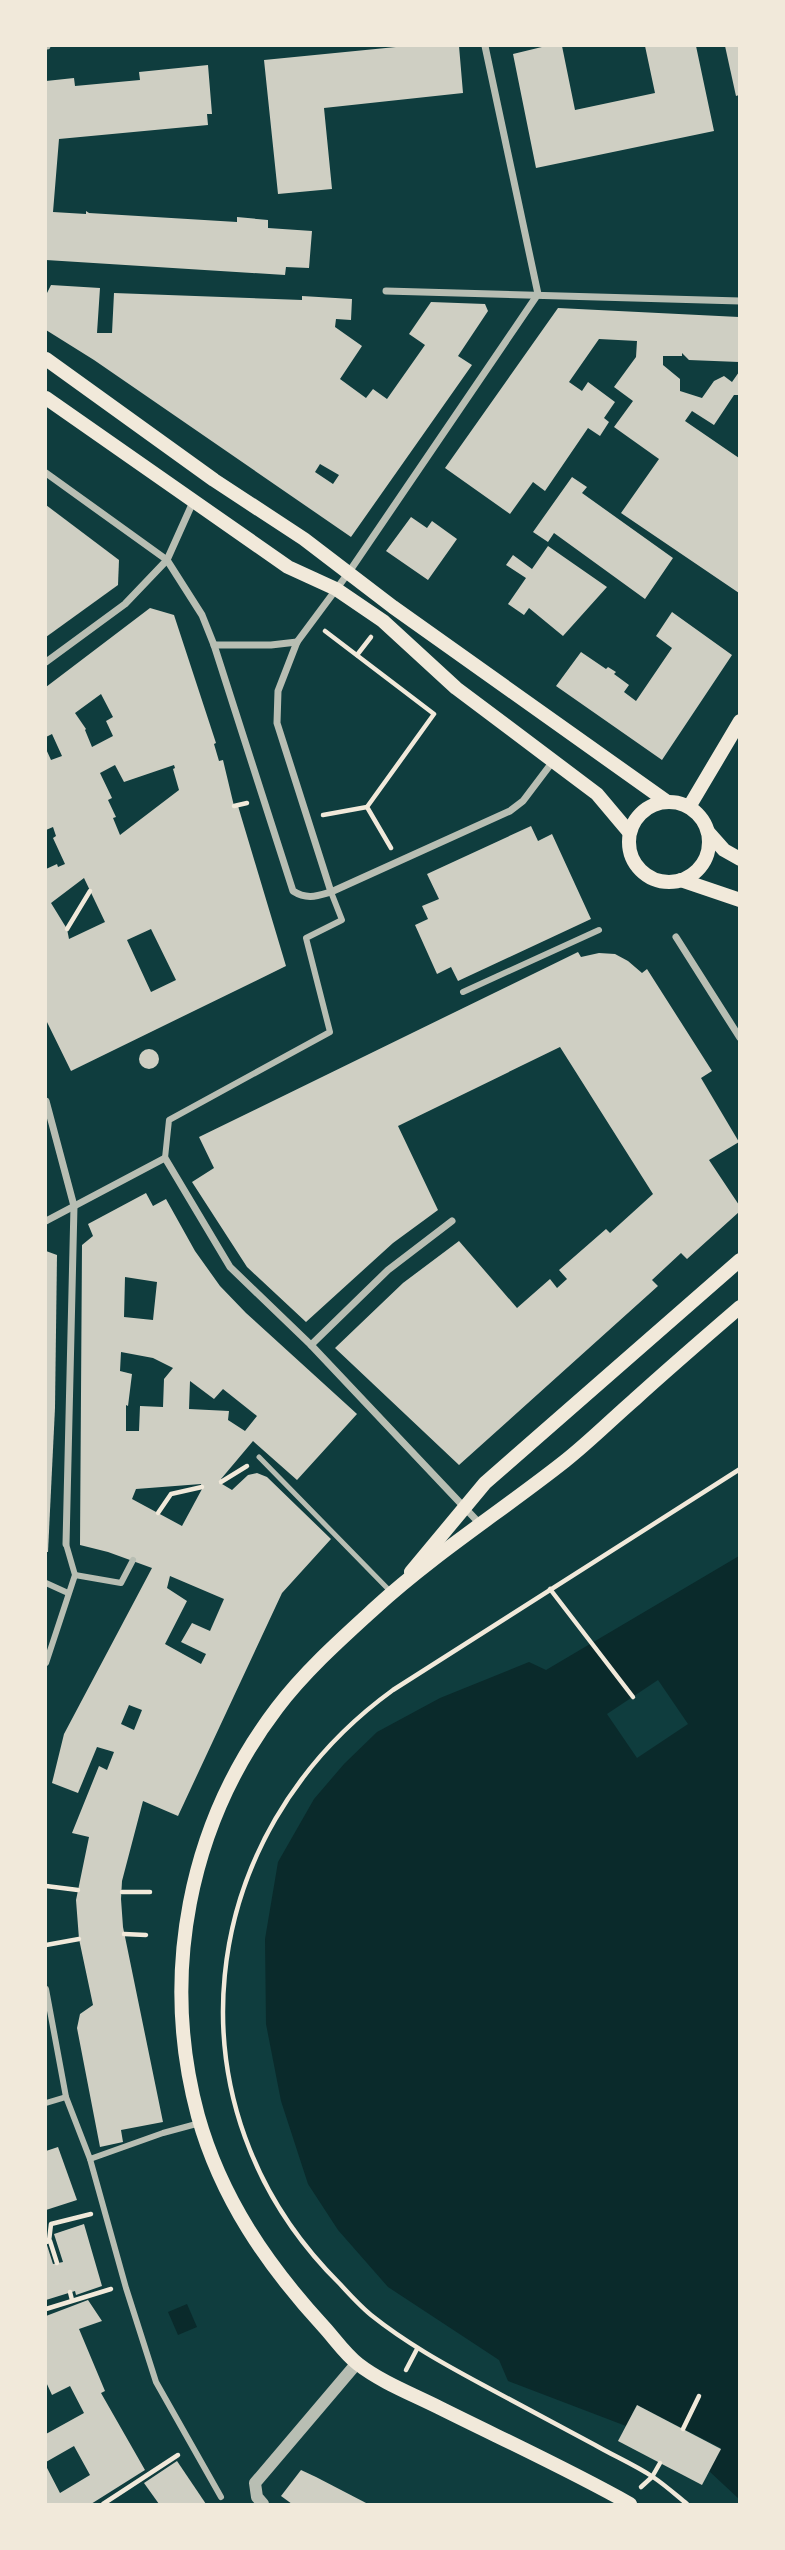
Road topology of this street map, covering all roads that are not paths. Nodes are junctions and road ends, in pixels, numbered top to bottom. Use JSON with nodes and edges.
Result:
{"nodes":[{"id":1,"x":485,"y":46,"type":"edge"},
{"id":2,"x":386,"y":291,"type":"dead end"},
{"id":3,"x":538,"y":294,"type":"junction"},
{"id":4,"x":740,"y":301,"type":"edge"},
{"id":5,"x":46,"y":359,"type":"edge"},
{"id":6,"x":46,"y":398,"type":"edge"},
{"id":7,"x":46,"y":473,"type":"edge"},
{"id":8,"x":193,"y":502,"type":"junction"},
{"id":9,"x":167,"y":560,"type":"junction"},
{"id":10,"x":349,"y":572,"type":"junction"},
{"id":11,"x":336,"y":589,"type":"junction"},
{"id":12,"x":297,"y":642,"type":"junction"},
{"id":13,"x":214,"y":645,"type":"junction"},
{"id":14,"x":46,"y":662,"type":"edge"},
{"id":15,"x":740,"y":721,"type":"edge"},
{"id":16,"x":554,"y":760,"type":"junction"},
{"id":17,"x":666,"y":802,"type":"junction"},
{"id":18,"x":689,"y":807,"type":"junction"},
{"id":19,"x":629,"y":832,"type":"junction"},
{"id":20,"x":708,"y":832,"type":"junction"},
{"id":21,"x":740,"y":859,"type":"edge"},
{"id":22,"x":681,"y":880,"type":"junction"},
{"id":23,"x":331,"y":892,"type":"junction"},
{"id":24,"x":740,"y":900,"type":"edge"},
{"id":25,"x":599,"y":930,"type":"dead end"},
{"id":26,"x":676,"y":937,"type":"dead end"},
{"id":27,"x":463,"y":992,"type":"dead end"},
{"id":28,"x":740,"y":1038,"type":"edge"},
{"id":29,"x":46,"y":1101,"type":"edge"},
{"id":30,"x":165,"y":1158,"type":"junction"},
{"id":31,"x":74,"y":1206,"type":"junction"},
{"id":32,"x":46,"y":1221,"type":"edge"},
{"id":33,"x":452,"y":1221,"type":"dead end"},
{"id":34,"x":740,"y":1260,"type":"edge"},
{"id":35,"x":740,"y":1307,"type":"edge"},
{"id":36,"x":311,"y":1345,"type":"junction"},
{"id":37,"x":259,"y":1457,"type":"road end"},
{"id":38,"x":463,"y":1507,"type":"junction"},
{"id":39,"x":482,"y":1525,"type":"junction"},
{"id":40,"x":66,"y":1544,"type":"joint"},
{"id":41,"x":133,"y":1560,"type":"dead end"},
{"id":42,"x":75,"y":1575,"type":"junction"},
{"id":43,"x":46,"y":1583,"type":"edge"},
{"id":44,"x":395,"y":1591,"type":"junction"},
{"id":45,"x":68,"y":1592,"type":"junction"},
{"id":46,"x":46,"y":1663,"type":"edge"},
{"id":47,"x":46,"y":1989,"type":"edge"},
{"id":48,"x":66,"y":2097,"type":"junction"},
{"id":49,"x":46,"y":2103,"type":"edge"},
{"id":50,"x":200,"y":2123,"type":"junction"},
{"id":51,"x":90,"y":2159,"type":"junction"},
{"id":52,"x":357,"y":2363,"type":"junction"},
{"id":53,"x":221,"y":2497,"type":"dead end"},
{"id":54,"x":628,"y":2503,"type":"edge"},
{"id":55,"x":263,"y":2504,"type":"edge"}],
"edges":[{"from":1,"to":3,"type":"street"},
{"from":2,"to":3,"type":"street"},
{"from":3,"to":4,"type":"street"},
{"from":3,"to":10,"type":"street"},
{"from":5,"to":10,"type":"main road"},
{"from":6,"to":8,"type":"main road"},
{"from":7,"to":9,"type":"street"},
{"from":8,"to":9,"type":"street"},
{"from":8,"to":11,"type":"main road"},
{"from":9,"to":13,"type":"street"},
{"from":9,"to":14,"type":"street"},
{"from":10,"to":11,"type":"street"},
{"from":10,"to":17,"type":"main road"},
{"from":11,"to":12,"type":"street"},
{"from":11,"to":16,"type":"main road"},
{"from":12,"to":13,"type":"street"},
{"from":12,"to":23,"type":"street"},
{"from":13,"to":23,"type":"street"},
{"from":15,"to":18,"type":"main road"},
{"from":16,"to":19,"type":"main road"},
{"from":16,"to":23,"type":"street"},
{"from":17,"to":18,"type":"main road"},
{"from":17,"to":19,"type":"main road"},
{"from":18,"to":20,"type":"main road"},
{"from":19,"to":22,"type":"main road"},
{"from":20,"to":21,"type":"main road"},
{"from":20,"to":22,"type":"main road"},
{"from":22,"to":24,"type":"main road"},
{"from":23,"to":30,"type":"street"},
{"from":25,"to":27,"type":"street"},
{"from":26,"to":28,"type":"street"},
{"from":29,"to":31,"type":"street"},
{"from":30,"to":31,"type":"street"},
{"from":30,"to":36,"type":"street"},
{"from":31,"to":32,"type":"street"},
{"from":31,"to":40,"type":"street"},
{"from":33,"to":36,"type":"street"},
{"from":34,"to":38,"type":"main road"},
{"from":35,"to":39,"type":"main road"},
{"from":36,"to":38,"type":"street"},
{"from":37,"to":44,"type":"lane"},
{"from":38,"to":39,"type":"street"},
{"from":38,"to":44,"type":"main road"},
{"from":39,"to":44,"type":"main road"},
{"from":40,"to":42,"type":"street"},
{"from":41,"to":42,"type":"street"},
{"from":42,"to":45,"type":"street"},
{"from":43,"to":45,"type":"street"},
{"from":44,"to":50,"type":"main road"},
{"from":45,"to":46,"type":"street"},
{"from":47,"to":48,"type":"street"},
{"from":48,"to":49,"type":"street"},
{"from":48,"to":51,"type":"street"},
{"from":50,"to":51,"type":"street"},
{"from":50,"to":52,"type":"main road"},
{"from":51,"to":53,"type":"street"},
{"from":52,"to":54,"type":"main road"},
{"from":52,"to":55,"type":"street"}]}
